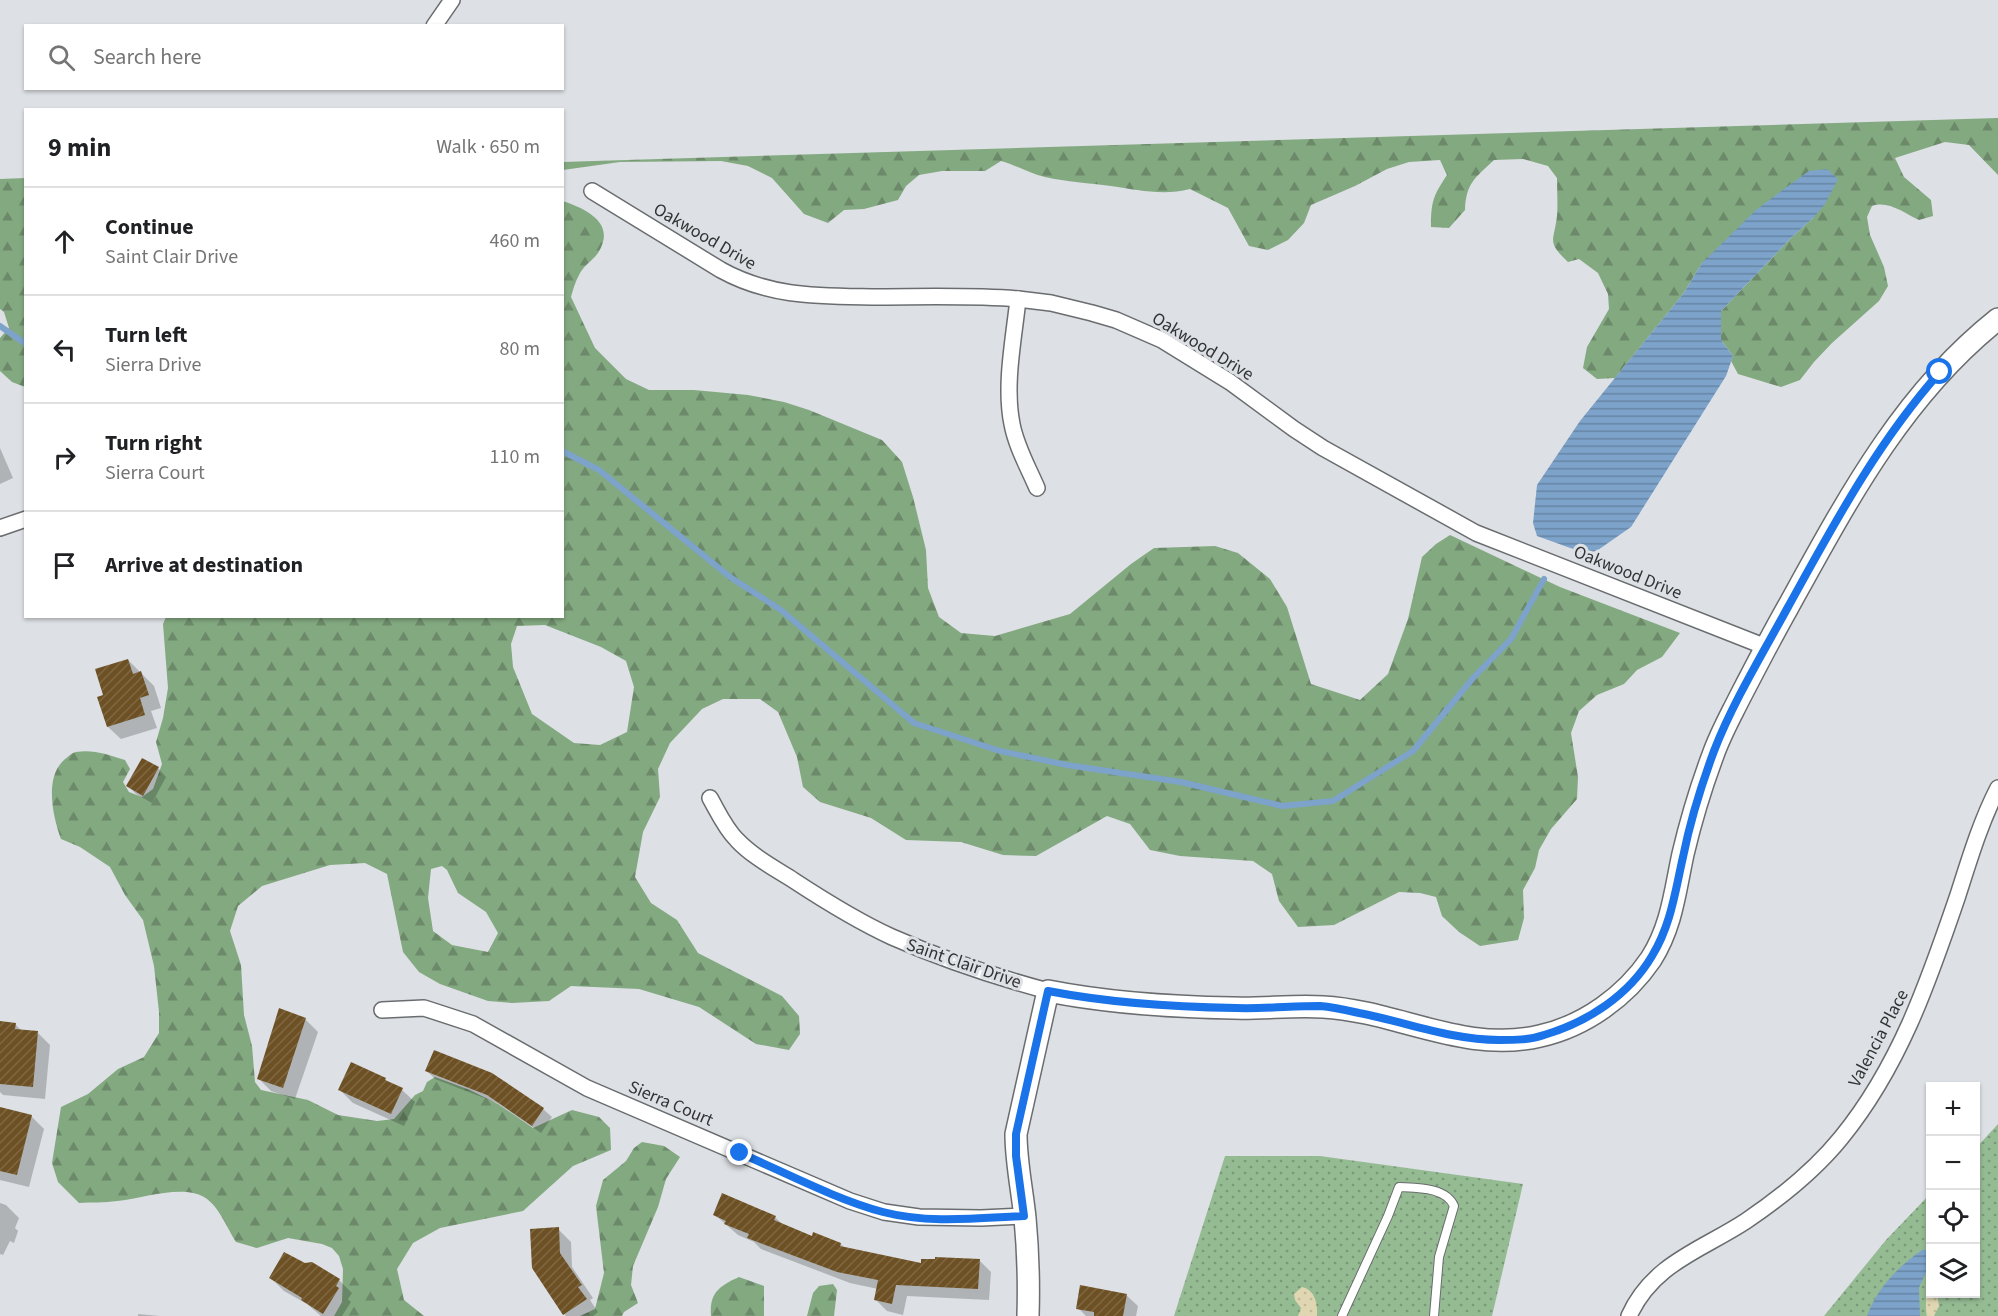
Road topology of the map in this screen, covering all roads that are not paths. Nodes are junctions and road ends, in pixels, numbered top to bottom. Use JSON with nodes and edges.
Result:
{"nodes":[{"id":1,"x":452,"y":0,"type":"edge"},
{"id":2,"x":435,"y":24,"type":"edge"},
{"id":3,"x":592,"y":191,"type":"dead end"},
{"id":4,"x":1018,"y":299,"type":"junction"},
{"id":5,"x":1998,"y":319,"type":"edge"},
{"id":6,"x":1037,"y":488,"type":"dead end"},
{"id":7,"x":24,"y":520,"type":"edge"},
{"id":8,"x":0,"y":528,"type":"edge"},
{"id":9,"x":1766,"y":647,"type":"junction"},
{"id":10,"x":1998,"y":788,"type":"edge"},
{"id":11,"x":710,"y":798,"type":"dead end"},
{"id":12,"x":1048,"y":991,"type":"junction"},
{"id":13,"x":382,"y":1010,"type":"dead end"},
{"id":14,"x":1024,"y":1216,"type":"junction"},
{"id":15,"x":1028,"y":1316,"type":"edge"},
{"id":16,"x":1342,"y":1316,"type":"edge"},
{"id":17,"x":1434,"y":1316,"type":"edge"},
{"id":18,"x":1629,"y":1316,"type":"edge"}],
"edges":[{"from":1,"to":2,"type":"street"},
{"from":3,"to":4,"type":"street","name":"Oakwood Drive"},
{"from":4,"to":6,"type":"street"},
{"from":4,"to":9,"type":"street","name":"Oakwood Drive"},
{"from":5,"to":9,"type":"street","name":"Saint Clair Drive"},
{"from":7,"to":8,"type":"street"},
{"from":9,"to":12,"type":"street","name":"Saint Clair Drive"},
{"from":10,"to":18,"type":"street","name":"Valencia Place"},
{"from":11,"to":12,"type":"street","name":"Saint Clair Drive"},
{"from":12,"to":14,"type":"street"},
{"from":13,"to":14,"type":"street","name":"Sierra Court"},
{"from":14,"to":15,"type":"street"},
{"from":16,"to":17,"type":"lane"}]}
